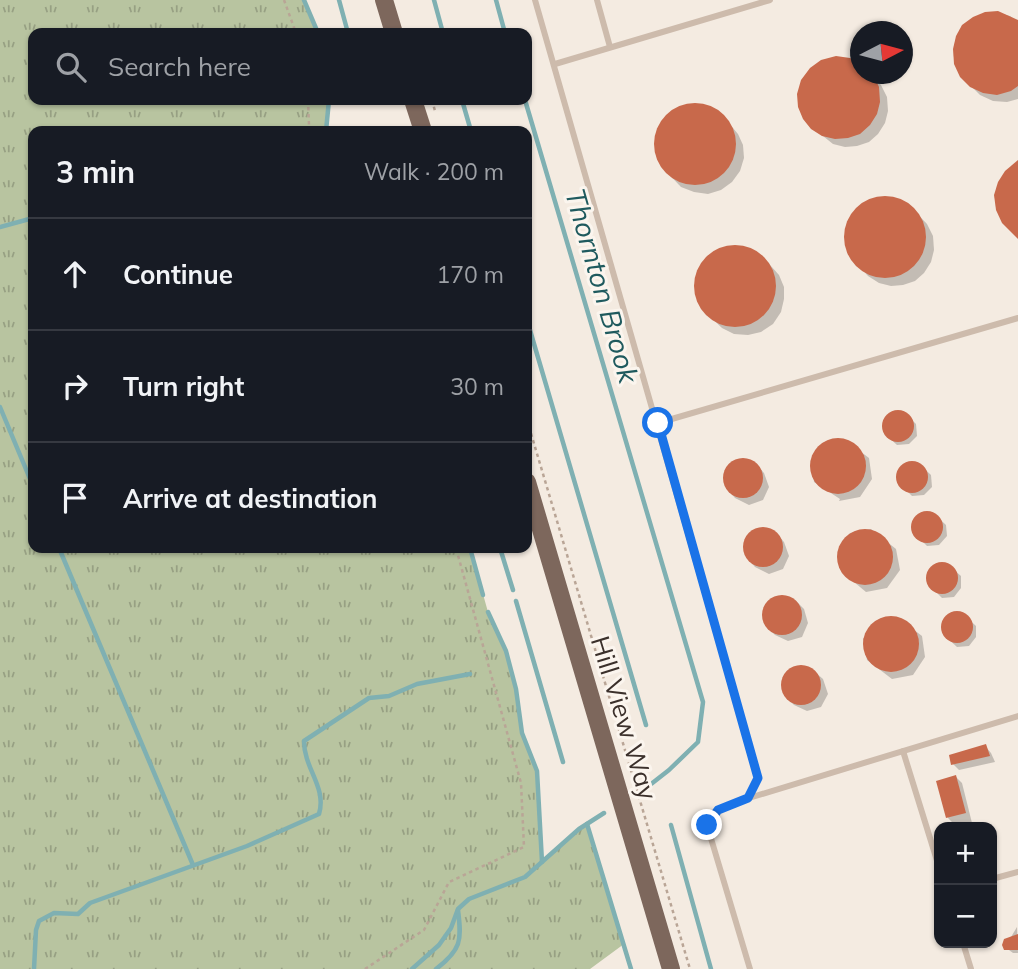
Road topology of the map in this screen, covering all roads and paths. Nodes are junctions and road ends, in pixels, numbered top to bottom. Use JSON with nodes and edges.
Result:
{"nodes":[{"id":1,"x":284,"y":0,"type":"edge"},
{"id":2,"x":384,"y":0,"type":"edge"},
{"id":3,"x":535,"y":0,"type":"edge"},
{"id":4,"x":597,"y":0,"type":"edge"},
{"id":5,"x":770,"y":0,"type":"edge"},
{"id":6,"x":294,"y":28,"type":"edge"},
{"id":7,"x":392,"y":28,"type":"edge"},
{"id":8,"x":610,"y":47,"type":"junction"},
{"id":9,"x":555,"y":64,"type":"junction"},
{"id":10,"x":309,"y":105,"type":"edge"},
{"id":11,"x":415,"y":105,"type":"edge"},
{"id":12,"x":310,"y":126,"type":"edge"},
{"id":13,"x":422,"y":126,"type":"edge"},
{"id":14,"x":1018,"y":318,"type":"edge"},
{"id":15,"x":658,"y":423,"type":"junction"},
{"id":16,"x":532,"y":437,"type":"edge"},
{"id":17,"x":532,"y":498,"type":"edge"},
{"id":18,"x":457,"y":553,"type":"edge"},
{"id":19,"x":1018,"y":716,"type":"edge"},
{"id":20,"x":903,"y":751,"type":"junction"},
{"id":21,"x":748,"y":798,"type":"junction"},
{"id":22,"x":934,"y":851,"type":"edge"},
{"id":23,"x":1018,"y":872,"type":"edge"},
{"id":24,"x":997,"y":878,"type":"edge"},
{"id":25,"x":965,"y":948,"type":"edge"},
{"id":26,"x":365,"y":969,"type":"edge"},
{"id":27,"x":671,"y":969,"type":"edge"},
{"id":28,"x":690,"y":969,"type":"edge"},
{"id":29,"x":750,"y":969,"type":"edge"},
{"id":30,"x":971,"y":969,"type":"edge"}],
"edges":[{"from":1,"to":6,"type":"path"},
{"from":2,"to":7,"type":"main road"},
{"from":3,"to":9,"type":"lane"},
{"from":4,"to":8,"type":"lane"},
{"from":5,"to":8,"type":"lane"},
{"from":8,"to":9,"type":"lane"},
{"from":9,"to":15,"type":"lane"},
{"from":10,"to":12,"type":"path"},
{"from":11,"to":13,"type":"main road"},
{"from":14,"to":15,"type":"lane"},
{"from":15,"to":21,"type":"lane"},
{"from":16,"to":28,"type":"path"},
{"from":17,"to":27,"type":"main road","name":"Hill View Way"},
{"from":18,"to":26,"type":"path"},
{"from":19,"to":20,"type":"lane"},
{"from":20,"to":21,"type":"lane"},
{"from":20,"to":22,"type":"lane"},
{"from":21,"to":29,"type":"lane"},
{"from":23,"to":24,"type":"lane"},
{"from":25,"to":30,"type":"lane"}]}
